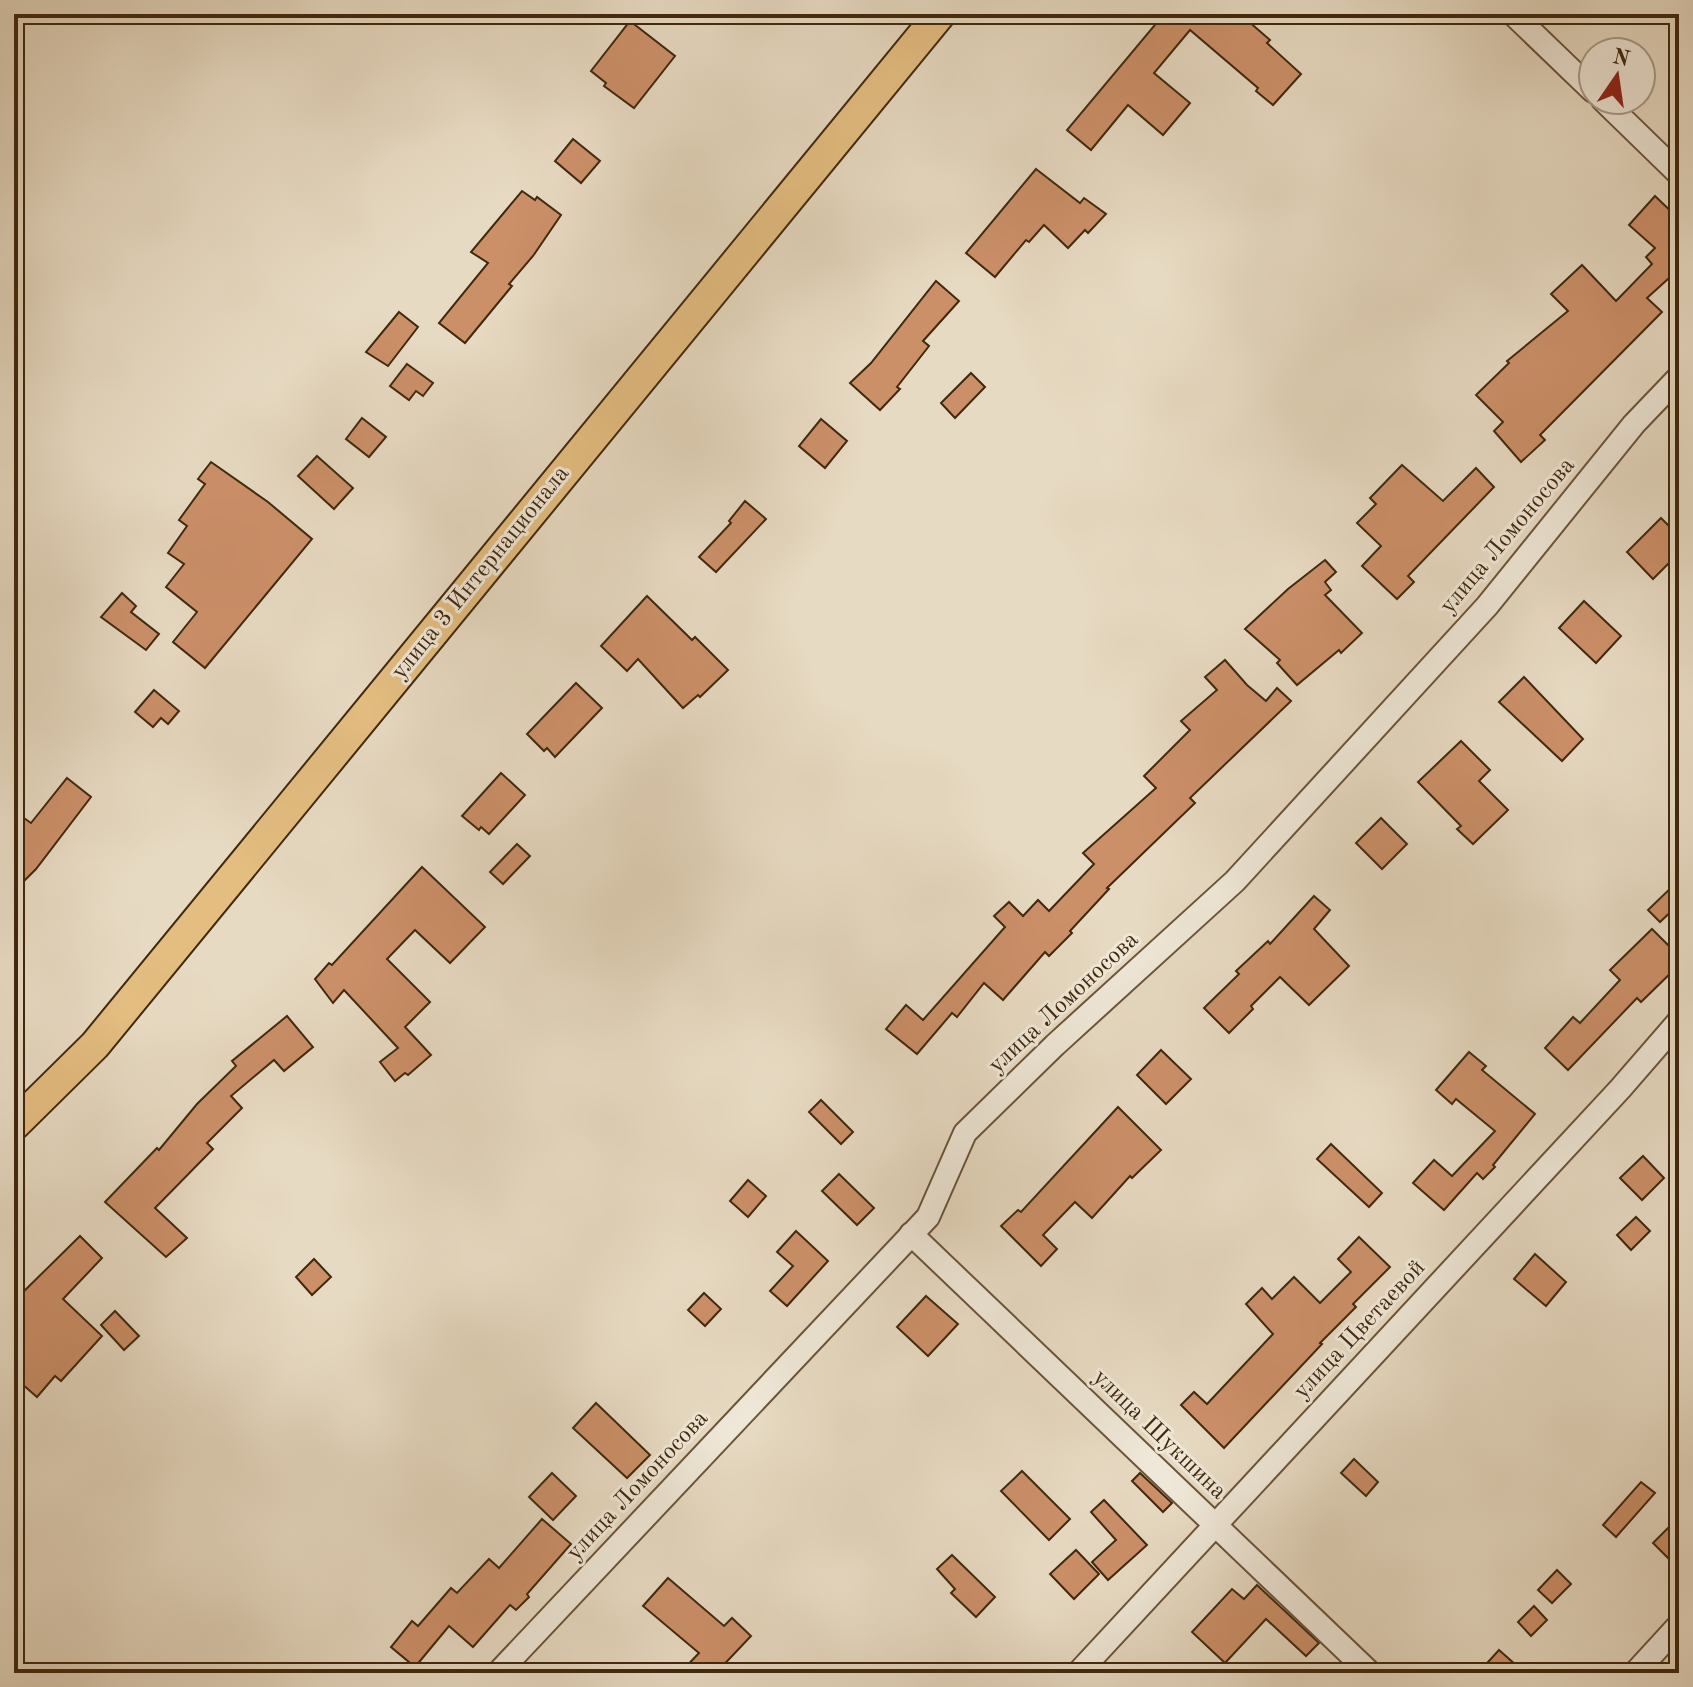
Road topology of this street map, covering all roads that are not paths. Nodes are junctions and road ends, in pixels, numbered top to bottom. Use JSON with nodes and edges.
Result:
{"nodes":[{"id":1,"x":940,"y":14,"type":"edge"},
{"id":2,"x":1513,"y":14,"type":"edge"},
{"id":3,"x":1577,"y":76,"type":"edge"},
{"id":4,"x":1619,"y":116,"type":"edge"},
{"id":5,"x":1679,"y":174,"type":"edge"},
{"id":6,"x":1679,"y":377,"type":"edge"},
{"id":7,"x":1679,"y":1021,"type":"edge"},
{"id":8,"x":14,"y":1125,"type":"edge"},
{"id":9,"x":911,"y":1234,"type":"junction"},
{"id":10,"x":1215,"y":1525,"type":"junction"},
{"id":11,"x":1679,"y":1625,"type":"edge"},
{"id":12,"x":498,"y":1673,"type":"edge"},
{"id":13,"x":1078,"y":1673,"type":"edge"},
{"id":14,"x":1370,"y":1673,"type":"edge"},
{"id":15,"x":1635,"y":1673,"type":"edge"}],
"edges":[{"from":1,"to":8,"type":"main road","name":"улица 3 Интернационала"},
{"from":2,"to":3,"type":"street"},
{"from":4,"to":5,"type":"street"},
{"from":6,"to":9,"type":"street","name":"улица Ломоносова"},
{"from":7,"to":10,"type":"street","name":"улица Цветаевой"},
{"from":9,"to":10,"type":"street","name":"улица Шукшина"},
{"from":9,"to":12,"type":"street","name":"улица Ломоносова"},
{"from":10,"to":13,"type":"street","name":"улица Цветаевой"},
{"from":10,"to":14,"type":"street","name":"улица Шукшина"},
{"from":11,"to":15,"type":"street"}]}
